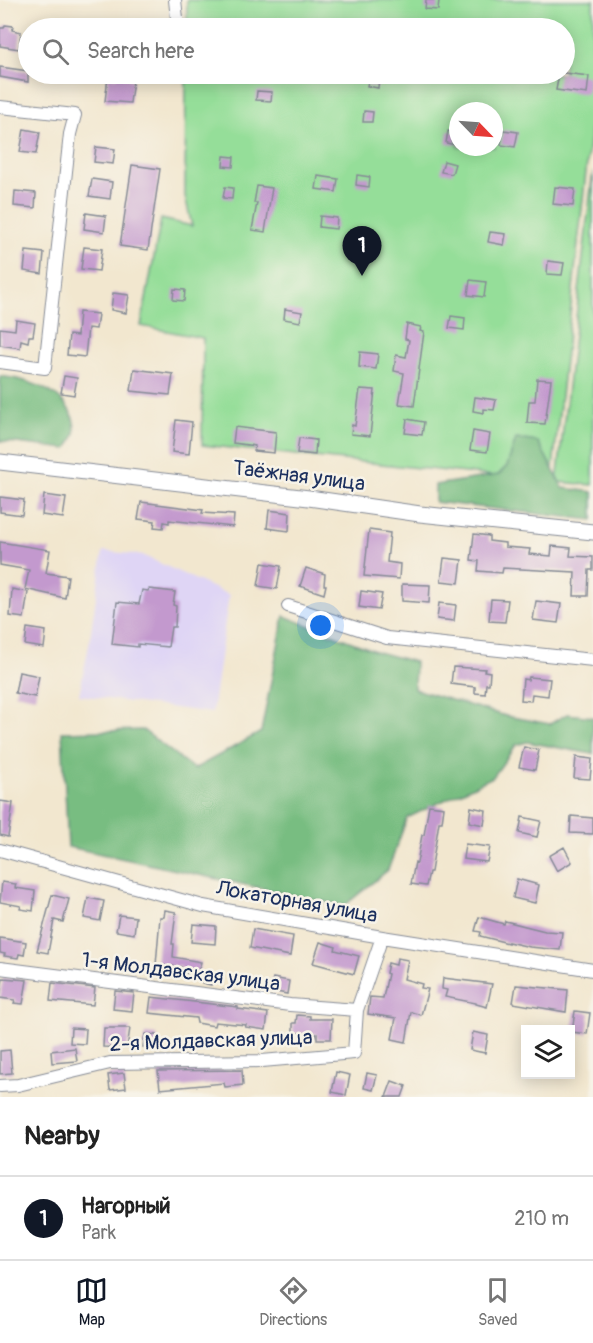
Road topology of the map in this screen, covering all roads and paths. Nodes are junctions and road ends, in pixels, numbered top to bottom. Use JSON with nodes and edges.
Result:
{"nodes":[{"id":1,"x":174,"y":0,"type":"edge"},
{"id":2,"x":177,"y":18,"type":"edge"},
{"id":3,"x":0,"y":107,"type":"edge"},
{"id":4,"x":0,"y":362,"type":"edge"},
{"id":5,"x":0,"y":462,"type":"edge"},
{"id":6,"x":593,"y":532,"type":"edge"},
{"id":7,"x":288,"y":606,"type":"dead end"},
{"id":8,"x":593,"y":660,"type":"edge"},
{"id":9,"x":0,"y":850,"type":"edge"},
{"id":10,"x":382,"y":937,"type":"junction"},
{"id":11,"x":0,"y":968,"type":"edge"},
{"id":12,"x":593,"y":970,"type":"edge"},
{"id":13,"x":357,"y":1010,"type":"junction"},
{"id":14,"x":0,"y":1086,"type":"edge"}],
"edges":[{"from":1,"to":2,"type":"street"},
{"from":3,"to":4,"type":"street"},
{"from":5,"to":6,"type":"street","name":"Таёжная улица"},
{"from":7,"to":8,"type":"street"},
{"from":9,"to":10,"type":"street","name":"Локаторная улица"},
{"from":10,"to":12,"type":"street","name":"Локаторная улица"},
{"from":10,"to":13,"type":"street"},
{"from":11,"to":13,"type":"street","name":"1-я Молдавская улица"},
{"from":13,"to":14,"type":"street","name":"2-я Молдавская улица"}]}
